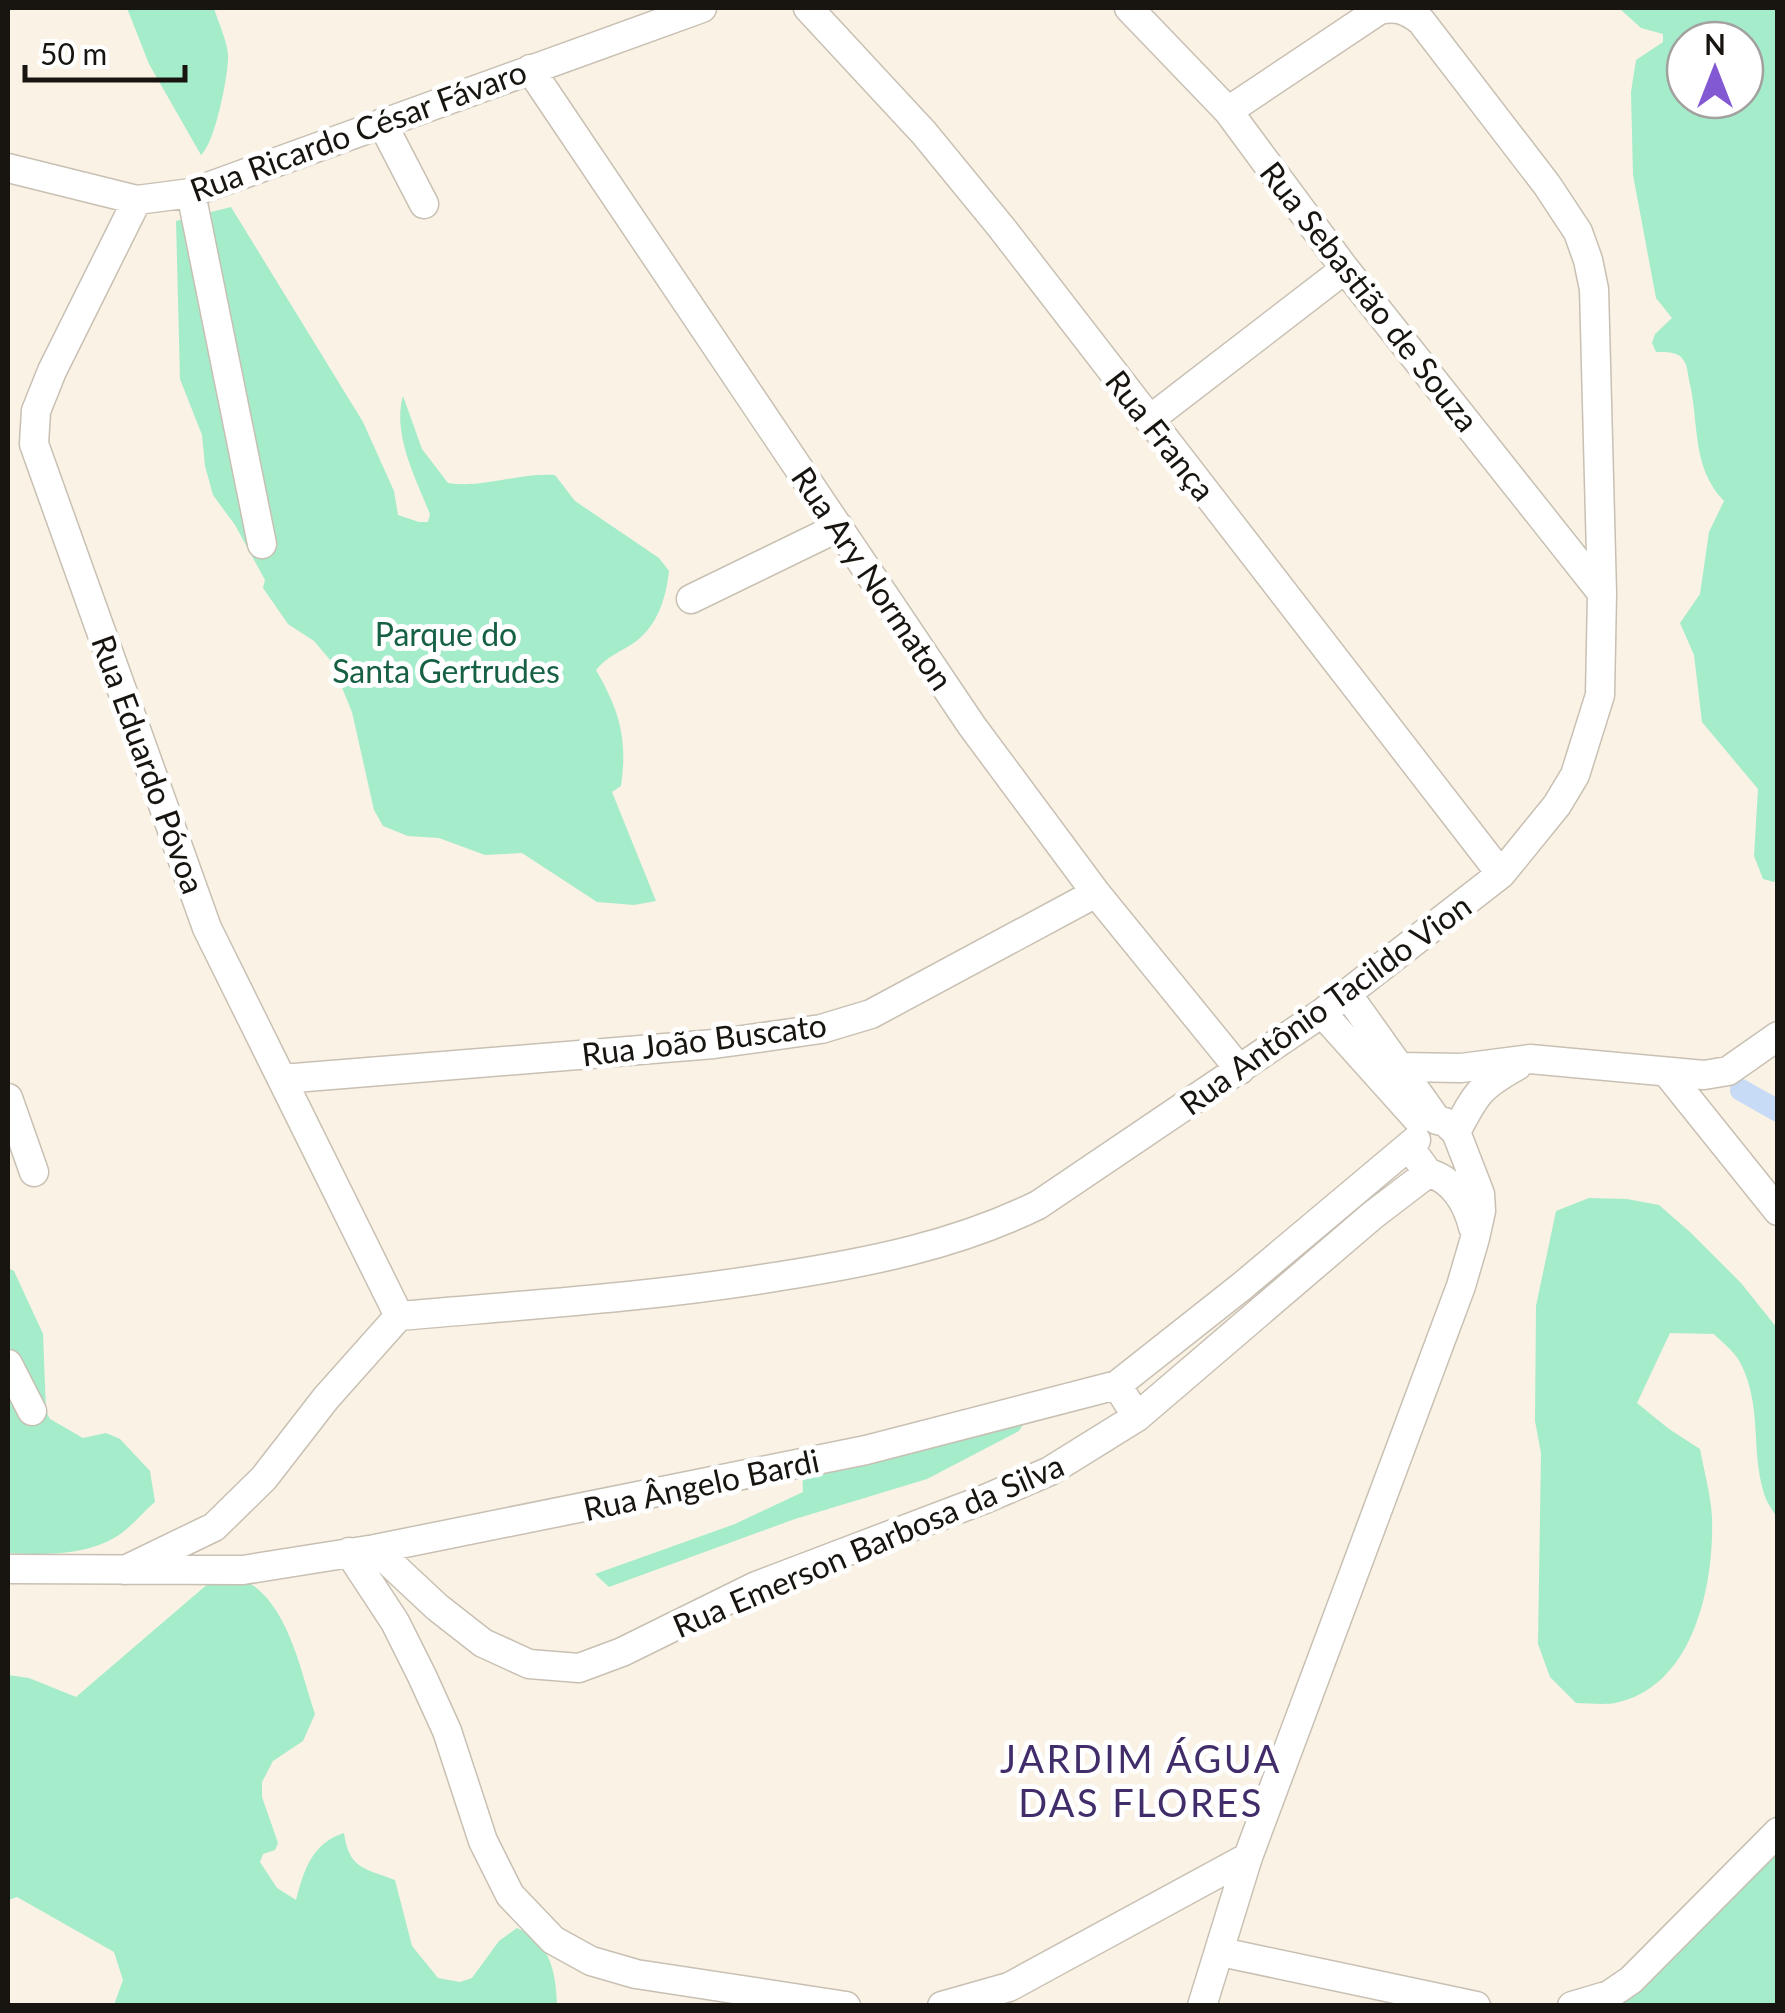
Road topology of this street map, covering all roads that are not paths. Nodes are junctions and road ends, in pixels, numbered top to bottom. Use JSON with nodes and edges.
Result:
{"nodes":[{"id":1,"x":702,"y":8,"type":"edge"},
{"id":2,"x":808,"y":8,"type":"edge"},
{"id":3,"x":1129,"y":8,"type":"edge"},
{"id":4,"x":1365,"y":12,"type":"edge"},
{"id":5,"x":530,"y":68,"type":"junction"},
{"id":6,"x":1228,"y":111,"type":"junction"},
{"id":7,"x":382,"y":124,"type":"junction"},
{"id":8,"x":8,"y":168,"type":"edge"},
{"id":9,"x":191,"y":193,"type":"junction"},
{"id":10,"x":137,"y":200,"type":"junction"},
{"id":11,"x":424,"y":204,"type":"dead end"},
{"id":12,"x":1345,"y":270,"type":"junction"},
{"id":13,"x":1150,"y":420,"type":"junction"},
{"id":14,"x":839,"y":528,"type":"junction"},
{"id":15,"x":262,"y":544,"type":"dead end"},
{"id":16,"x":1602,"y":593,"type":"junction"},
{"id":17,"x":692,"y":600,"type":"dead end"},
{"id":18,"x":1501,"y":874,"type":"junction"},
{"id":19,"x":1096,"y":893,"type":"junction"},
{"id":20,"x":1348,"y":994,"type":"junction"},
{"id":21,"x":1322,"y":1013,"type":"junction"},
{"id":22,"x":1778,"y":1036,"type":"edge"},
{"id":23,"x":1530,"y":1060,"type":"junction"},
{"id":24,"x":1490,"y":1064,"type":"junction"},
{"id":25,"x":1400,"y":1067,"type":"junction"},
{"id":26,"x":1240,"y":1070,"type":"junction"},
{"id":27,"x":1668,"y":1074,"type":"junction"},
{"id":28,"x":282,"y":1079,"type":"junction"},
{"id":29,"x":8,"y":1098,"type":"edge"},
{"id":30,"x":1440,"y":1132,"type":"junction"},
{"id":31,"x":15,"y":1144,"type":"edge"},
{"id":32,"x":34,"y":1172,"type":"dead end"},
{"id":33,"x":1432,"y":1173,"type":"junction"},
{"id":34,"x":1778,"y":1210,"type":"edge"},
{"id":35,"x":1475,"y":1238,"type":"junction"},
{"id":36,"x":399,"y":1316,"type":"junction"},
{"id":37,"x":8,"y":1364,"type":"edge"},
{"id":38,"x":1117,"y":1385,"type":"junction"},
{"id":39,"x":32,"y":1411,"type":"dead end"},
{"id":40,"x":1136,"y":1417,"type":"junction"},
{"id":41,"x":214,"y":1526,"type":"junction"},
{"id":42,"x":362,"y":1551,"type":"junction"},
{"id":43,"x":8,"y":1569,"type":"edge"},
{"id":44,"x":125,"y":1570,"type":"junction"},
{"id":45,"x":244,"y":1570,"type":"junction"},
{"id":46,"x":1778,"y":1832,"type":"edge"},
{"id":47,"x":1248,"y":1857,"type":"junction"},
{"id":48,"x":1221,"y":1952,"type":"junction"},
{"id":49,"x":846,"y":2006,"type":"edge"},
{"id":50,"x":942,"y":2006,"type":"edge"},
{"id":51,"x":1202,"y":2006,"type":"edge"},
{"id":52,"x":1476,"y":2006,"type":"edge"},
{"id":53,"x":1572,"y":2006,"type":"edge"}],
"edges":[{"from":1,"to":5,"type":"street","name":"Rua Ricardo César Fávaro"},
{"from":2,"to":13,"type":"street","name":"Rua França"},
{"from":3,"to":6,"type":"street","name":"Rua Sebastião de Souza"},
{"from":4,"to":6,"type":"street","name":"Rua Antônio Tacildo Vion"},
{"from":4,"to":16,"type":"street","name":"Rua Antônio Tacildo Vion"},
{"from":5,"to":7,"type":"street","name":"Rua Ricardo César Fávaro"},
{"from":5,"to":14,"type":"street","name":"Rua Ary Normaton"},
{"from":6,"to":12,"type":"street","name":"Rua Sebastião de Souza"},
{"from":7,"to":9,"type":"street","name":"Rua Ricardo César Fávaro"},
{"from":7,"to":11,"type":"street"},
{"from":8,"to":10,"type":"street","name":"Rua Ricardo César Fávaro"},
{"from":9,"to":10,"type":"street","name":"Rua Ricardo César Fávaro"},
{"from":9,"to":15,"type":"street"},
{"from":10,"to":28,"type":"street","name":"Rua Eduardo Póvoa"},
{"from":12,"to":13,"type":"street"},
{"from":12,"to":16,"type":"street","name":"Rua Sebastião de Souza"},
{"from":13,"to":18,"type":"street","name":"Rua França"},
{"from":14,"to":17,"type":"street"},
{"from":14,"to":19,"type":"street","name":"Rua Ary Normaton"},
{"from":16,"to":18,"type":"street","name":"Rua Antônio Tacildo Vion"},
{"from":18,"to":20,"type":"street","name":"Rua Antônio Tacildo Vion"},
{"from":19,"to":26,"type":"street","name":"Rua Ary Normaton"},
{"from":19,"to":28,"type":"street","name":"Rua João Buscato"},
{"from":20,"to":21,"type":"street","name":"Rua Antônio Tacildo Vion"},
{"from":20,"to":25,"type":"street"},
{"from":21,"to":26,"type":"street","name":"Rua Antônio Tacildo Vion"},
{"from":21,"to":30,"type":"street"},
{"from":22,"to":27,"type":"street"},
{"from":23,"to":24,"type":"street"},
{"from":23,"to":27,"type":"street"},
{"from":23,"to":30,"type":"street"},
{"from":24,"to":25,"type":"street"},
{"from":24,"to":30,"type":"street"},
{"from":25,"to":30,"type":"street"},
{"from":26,"to":36,"type":"street","name":"Rua Antônio Tacildo Vion"},
{"from":27,"to":34,"type":"street"},
{"from":28,"to":36,"type":"street","name":"Rua Eduardo Póvoa"},
{"from":29,"to":31,"type":"street"},
{"from":30,"to":33,"type":"street"},
{"from":30,"to":33,"type":"street","name":"Rua Emerson Barbosa da Silva"},
{"from":30,"to":35,"type":"street"},
{"from":30,"to":38,"type":"street"},
{"from":31,"to":32,"type":"street"},
{"from":33,"to":35,"type":"street"},
{"from":33,"to":40,"type":"street","name":"Rua Emerson Barbosa da Silva"},
{"from":35,"to":47,"type":"street"},
{"from":36,"to":41,"type":"street"},
{"from":37,"to":39,"type":"street"},
{"from":38,"to":40,"type":"street"},
{"from":38,"to":42,"type":"street","name":"Rua Ângelo Bardi"},
{"from":40,"to":42,"type":"street","name":"Rua Emerson Barbosa da Silva"},
{"from":41,"to":44,"type":"street"},
{"from":41,"to":45,"type":"street"},
{"from":42,"to":45,"type":"street","name":"Rua Ângelo Bardi"},
{"from":42,"to":49,"type":"street"},
{"from":43,"to":44,"type":"street","name":"Rua Ângelo Bardi"},
{"from":44,"to":45,"type":"street","name":"Rua Ângelo Bardi"},
{"from":46,"to":53,"type":"street"},
{"from":47,"to":48,"type":"street"},
{"from":47,"to":50,"type":"street"},
{"from":48,"to":51,"type":"street"},
{"from":48,"to":52,"type":"street"}]}
